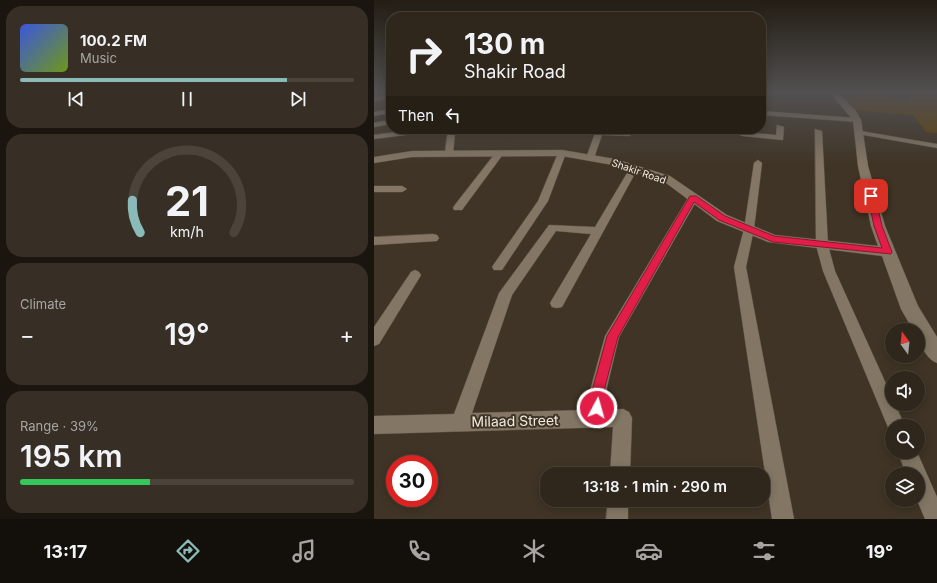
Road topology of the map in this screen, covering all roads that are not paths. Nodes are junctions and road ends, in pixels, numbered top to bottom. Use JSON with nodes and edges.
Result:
{"nodes":[{"id":1,"x":785,"y":116,"type":"edge"},
{"id":2,"x":853,"y":116,"type":"edge"},
{"id":3,"x":386,"y":123,"type":"edge"},
{"id":4,"x":374,"y":125,"type":"edge"},
{"id":5,"x":780,"y":126,"type":"dead end"},
{"id":6,"x":858,"y":126,"type":"junction"},
{"id":7,"x":818,"y":131,"type":"dead end"},
{"id":8,"x":392,"y":134,"type":"edge"},
{"id":9,"x":452,"y":134,"type":"edge"},
{"id":10,"x":598,"y":134,"type":"edge"},
{"id":11,"x":742,"y":134,"type":"edge"},
{"id":12,"x":758,"y":134,"type":"edge"},
{"id":13,"x":374,"y":136,"type":"edge"},
{"id":14,"x":741,"y":143,"type":"dead end"},
{"id":15,"x":937,"y":146,"type":"edge"},
{"id":16,"x":449,"y":153,"type":"junction"},
{"id":17,"x":500,"y":153,"type":"junction"},
{"id":18,"x":562,"y":153,"type":"junction"},
{"id":19,"x":590,"y":158,"type":"junction"},
{"id":20,"x":374,"y":160,"type":"edge"},
{"id":21,"x":758,"y":163,"type":"dead end"},
{"id":22,"x":634,"y":168,"type":"junction"},
{"id":23,"x":374,"y":189,"type":"edge"},
{"id":24,"x":402,"y":189,"type":"dead end"},
{"id":25,"x":693,"y":198,"type":"junction"},
{"id":26,"x":458,"y":208,"type":"dead end"},
{"id":27,"x":749,"y":229,"type":"junction"},
{"id":28,"x":598,"y":231,"type":"junction"},
{"id":29,"x":433,"y":238,"type":"dead end"},
{"id":30,"x":374,"y":241,"type":"edge"},
{"id":31,"x":822,"y":245,"type":"junction"},
{"id":32,"x":888,"y":252,"type":"junction"},
{"id":33,"x":498,"y":267,"type":"dead end"},
{"id":34,"x":415,"y":275,"type":"dead end"},
{"id":35,"x":557,"y":303,"type":"dead end"},
{"id":36,"x":374,"y":339,"type":"edge"},
{"id":37,"x":936,"y":352,"type":"edge"},
{"id":38,"x":596,"y":419,"type":"junction"},
{"id":39,"x":893,"y":419,"type":"edge"},
{"id":40,"x":460,"y":423,"type":"junction"},
{"id":41,"x":374,"y":425,"type":"edge"},
{"id":42,"x":620,"y":467,"type":"edge"},
{"id":43,"x":925,"y":494,"type":"edge"},
{"id":44,"x":618,"y":507,"type":"edge"},
{"id":45,"x":617,"y":519,"type":"edge"},
{"id":46,"x":783,"y":519,"type":"edge"},
{"id":47,"x":936,"y":519,"type":"edge"}],
"edges":[{"from":1,"to":6,"type":"street"},
{"from":2,"to":6,"type":"street"},
{"from":3,"to":4,"type":"street"},
{"from":5,"to":12,"type":"street"},
{"from":6,"to":15,"type":"street"},
{"from":6,"to":32,"type":"street"},
{"from":7,"to":31,"type":"street"},
{"from":8,"to":13,"type":"street"},
{"from":9,"to":16,"type":"street"},
{"from":10,"to":19,"type":"street"},
{"from":11,"to":14,"type":"street"},
{"from":16,"to":17,"type":"street","name":"Shakir Road"},
{"from":16,"to":20,"type":"street","name":"Shakir Road"},
{"from":17,"to":18,"type":"street","name":"Shakir Road"},
{"from":17,"to":26,"type":"street"},
{"from":18,"to":19,"type":"street","name":"Shakir Road"},
{"from":18,"to":33,"type":"street"},
{"from":19,"to":22,"type":"street","name":"Shakir Road"},
{"from":21,"to":27,"type":"street"},
{"from":22,"to":25,"type":"street","name":"Shakir Road"},
{"from":22,"to":28,"type":"street"},
{"from":23,"to":24,"type":"street"},
{"from":25,"to":27,"type":"street","name":"Shakir Road"},
{"from":25,"to":38,"type":"street"},
{"from":27,"to":31,"type":"street","name":"Shakir Road"},
{"from":27,"to":46,"type":"street"},
{"from":28,"to":35,"type":"street"},
{"from":28,"to":40,"type":"street"},
{"from":29,"to":30,"type":"street"},
{"from":31,"to":32,"type":"street","name":"Shakir Road"},
{"from":31,"to":39,"type":"street"},
{"from":32,"to":37,"type":"street"},
{"from":34,"to":36,"type":"street"},
{"from":38,"to":40,"type":"street","name":"Milaad Street"},
{"from":38,"to":42,"type":"street","name":"Milaad Street"},
{"from":40,"to":41,"type":"street","name":"Milaad Street"},
{"from":43,"to":47,"type":"street"},
{"from":44,"to":45,"type":"street"}]}
